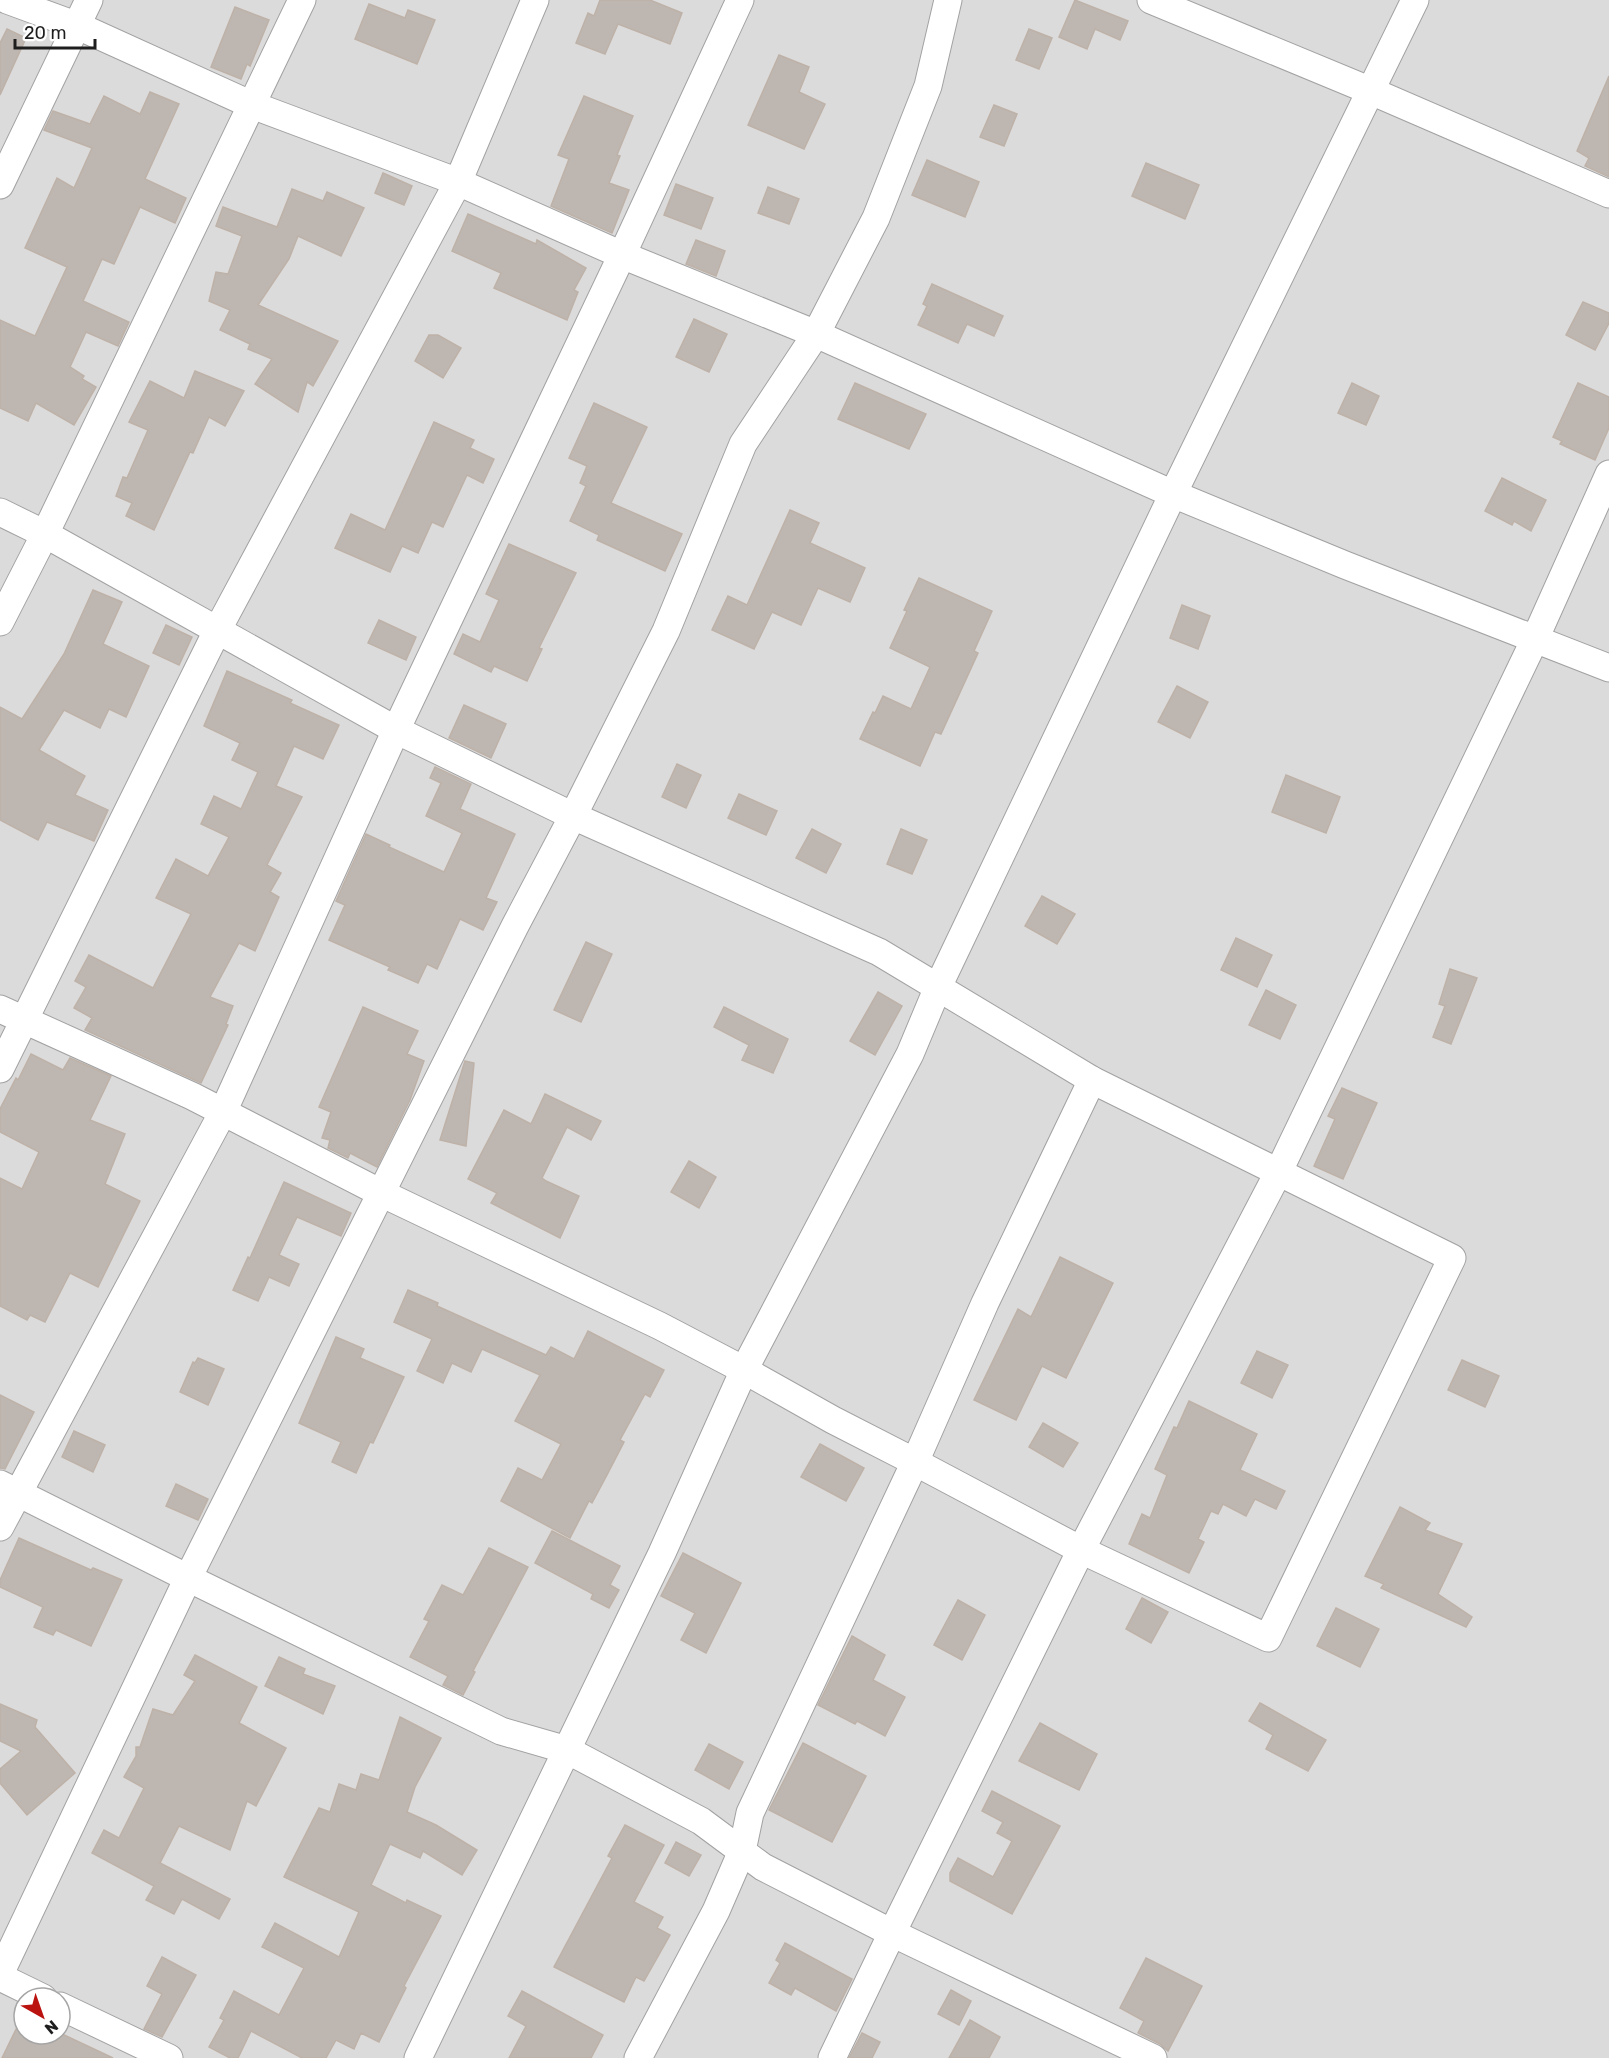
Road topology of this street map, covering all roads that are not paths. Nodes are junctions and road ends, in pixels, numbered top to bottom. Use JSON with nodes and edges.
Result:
{"nodes":[{"id":1,"x":7,"y":0,"type":"edge"},
{"id":2,"x":89,"y":0,"type":"edge"},
{"id":3,"x":302,"y":0,"type":"edge"},
{"id":4,"x":535,"y":0,"type":"edge"},
{"id":5,"x":740,"y":0,"type":"edge"},
{"id":6,"x":948,"y":0,"type":"edge"},
{"id":7,"x":1150,"y":0,"type":"edge"},
{"id":8,"x":1415,"y":0,"type":"edge"},
{"id":9,"x":78,"y":26,"type":"junction"},
{"id":10,"x":1371,"y":91,"type":"junction"},
{"id":11,"x":252,"y":105,"type":"junction"},
{"id":12,"x":458,"y":182,"type":"junction"},
{"id":13,"x":0,"y":185,"type":"edge"},
{"id":14,"x":1609,"y":194,"type":"edge"},
{"id":15,"x":622,"y":255,"type":"junction"},
{"id":16,"x":816,"y":334,"type":"junction"},
{"id":17,"x":1609,"y":474,"type":"edge"},
{"id":18,"x":1173,"y":494,"type":"junction"},
{"id":19,"x":0,"y":512,"type":"edge"},
{"id":20,"x":45,"y":534,"type":"junction"},
{"id":21,"x":0,"y":622,"type":"edge"},
{"id":22,"x":218,"y":629,"type":"junction"},
{"id":23,"x":1535,"y":639,"type":"junction"},
{"id":24,"x":1609,"y":668,"type":"edge"},
{"id":25,"x":396,"y":730,"type":"junction"},
{"id":26,"x":573,"y":816,"type":"junction"},
{"id":27,"x":938,"y":987,"type":"junction"},
{"id":28,"x":11,"y":1015,"type":"edge"},
{"id":29,"x":0,"y":1069,"type":"edge"},
{"id":30,"x":1092,"y":1080,"type":"junction"},
{"id":31,"x":223,"y":1112,"type":"junction"},
{"id":32,"x":1278,"y":1173,"type":"junction"},
{"id":33,"x":381,"y":1193,"type":"junction"},
{"id":34,"x":744,"y":1370,"type":"junction"},
{"id":35,"x":915,"y":1461,"type":"junction"},
{"id":36,"x":9,"y":1488,"type":"edge"},
{"id":37,"x":0,"y":1527,"type":"edge"},
{"id":38,"x":1081,"y":1550,"type":"junction"},
{"id":39,"x":188,"y":1578,"type":"junction"},
{"id":40,"x":567,"y":1750,"type":"junction"},
{"id":41,"x":742,"y":1851,"type":"junction"},
{"id":42,"x":892,"y":1933,"type":"junction"},
{"id":43,"x":0,"y":1976,"type":"edge"},
{"id":44,"x":20,"y":1986,"type":"edge"},
{"id":45,"x":72,"y":2012,"type":"edge"},
{"id":46,"x":169,"y":2058,"type":"edge"},
{"id":47,"x":418,"y":2058,"type":"edge"},
{"id":48,"x":638,"y":2058,"type":"edge"},
{"id":49,"x":832,"y":2058,"type":"edge"},
{"id":50,"x":1153,"y":2058,"type":"edge"}],
"edges":[{"from":1,"to":9,"type":"street"},
{"from":2,"to":9,"type":"street"},
{"from":3,"to":11,"type":"street"},
{"from":4,"to":12,"type":"street"},
{"from":5,"to":15,"type":"street"},
{"from":6,"to":16,"type":"street"},
{"from":7,"to":10,"type":"street"},
{"from":8,"to":10,"type":"street"},
{"from":9,"to":11,"type":"street"},
{"from":9,"to":13,"type":"street"},
{"from":10,"to":14,"type":"street"},
{"from":10,"to":18,"type":"street"},
{"from":11,"to":12,"type":"street"},
{"from":11,"to":20,"type":"street"},
{"from":12,"to":15,"type":"street"},
{"from":12,"to":22,"type":"street"},
{"from":15,"to":16,"type":"street"},
{"from":15,"to":25,"type":"street"},
{"from":16,"to":18,"type":"street"},
{"from":16,"to":26,"type":"street"},
{"from":17,"to":23,"type":"street"},
{"from":18,"to":23,"type":"street"},
{"from":18,"to":27,"type":"street"},
{"from":19,"to":20,"type":"street"},
{"from":20,"to":21,"type":"street"},
{"from":20,"to":22,"type":"street"},
{"from":22,"to":25,"type":"street"},
{"from":22,"to":28,"type":"street"},
{"from":23,"to":24,"type":"street"},
{"from":23,"to":32,"type":"street"},
{"from":25,"to":26,"type":"street"},
{"from":25,"to":31,"type":"street"},
{"from":26,"to":27,"type":"street"},
{"from":26,"to":33,"type":"street"},
{"from":27,"to":30,"type":"street"},
{"from":27,"to":34,"type":"street"},
{"from":28,"to":29,"type":"street"},
{"from":28,"to":31,"type":"street"},
{"from":30,"to":32,"type":"street"},
{"from":30,"to":35,"type":"street"},
{"from":31,"to":33,"type":"street"},
{"from":31,"to":36,"type":"street"},
{"from":32,"to":38,"type":"street"},
{"from":32,"to":38,"type":"street"},
{"from":33,"to":34,"type":"street"},
{"from":33,"to":39,"type":"street"},
{"from":34,"to":35,"type":"street"},
{"from":34,"to":40,"type":"street"},
{"from":35,"to":38,"type":"street"},
{"from":35,"to":41,"type":"street"},
{"from":36,"to":37,"type":"street"},
{"from":36,"to":39,"type":"street"},
{"from":38,"to":42,"type":"street"},
{"from":39,"to":40,"type":"street"},
{"from":39,"to":43,"type":"street"},
{"from":40,"to":41,"type":"street"},
{"from":40,"to":47,"type":"street"},
{"from":41,"to":42,"type":"street"},
{"from":41,"to":48,"type":"street"},
{"from":42,"to":49,"type":"street"},
{"from":42,"to":50,"type":"street"},
{"from":43,"to":44,"type":"street"},
{"from":45,"to":46,"type":"street"}]}
